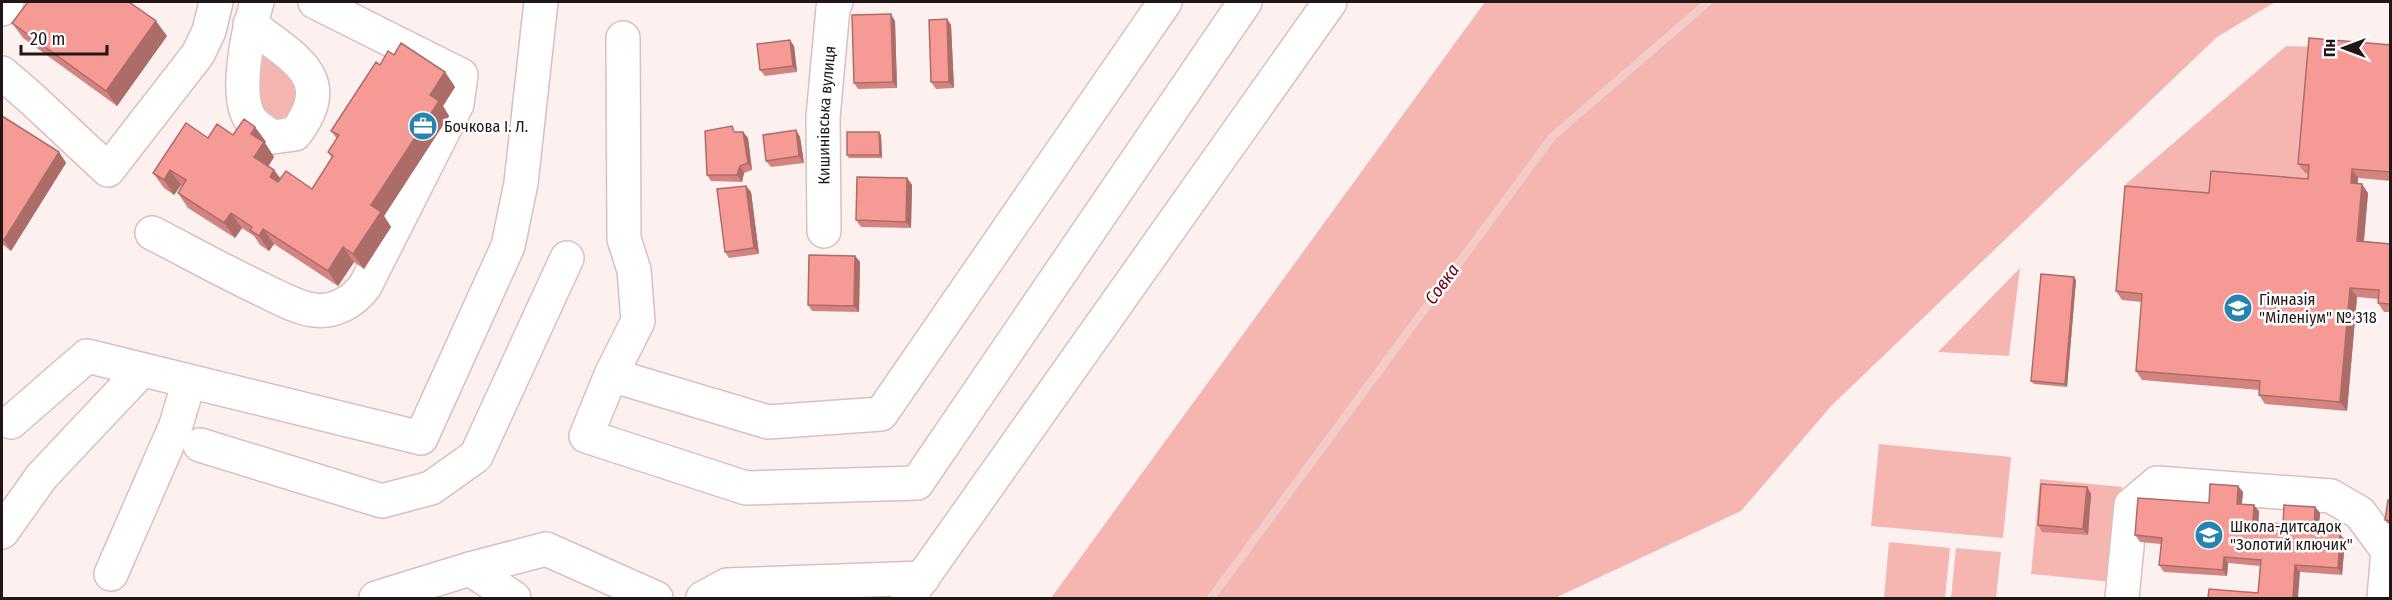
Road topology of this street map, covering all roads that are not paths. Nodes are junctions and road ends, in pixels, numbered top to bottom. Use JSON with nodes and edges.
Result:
{"nodes":[{"id":1,"x":7,"y":2,"type":"edge"},
{"id":2,"x":216,"y":2,"type":"edge"},
{"id":3,"x":315,"y":2,"type":"edge"},
{"id":4,"x":541,"y":2,"type":"edge"},
{"id":5,"x":836,"y":2,"type":"edge"},
{"id":6,"x":1165,"y":2,"type":"edge"},
{"id":7,"x":1245,"y":2,"type":"edge"},
{"id":8,"x":1330,"y":2,"type":"edge"},
{"id":9,"x":2,"y":9,"type":"edge"},
{"id":10,"x":623,"y":38,"type":"dead end"},
{"id":11,"x":2,"y":73,"type":"edge"},
{"id":12,"x":824,"y":231,"type":"dead end"},
{"id":13,"x":152,"y":233,"type":"dead end"},
{"id":14,"x":567,"y":258,"type":"dead end"},
{"id":15,"x":142,"y":370,"type":"junction"},
{"id":16,"x":611,"y":375,"type":"junction"},
{"id":17,"x":189,"y":381,"type":"junction"},
{"id":18,"x":11,"y":422,"type":"dead end"},
{"id":19,"x":421,"y":438,"type":"junction"},
{"id":20,"x":200,"y":445,"type":"dead end"},
{"id":21,"x":441,"y":481,"type":"junction"},
{"id":22,"x":2,"y":532,"type":"edge"},
{"id":23,"x":470,"y":569,"type":"junction"},
{"id":24,"x":111,"y":574,"type":"dead end"},
{"id":25,"x":916,"y":588,"type":"edge"},
{"id":26,"x":395,"y":596,"type":"edge"},
{"id":27,"x":514,"y":598,"type":"edge"},
{"id":28,"x":656,"y":598,"type":"edge"},
{"id":29,"x":703,"y":598,"type":"edge"},
{"id":30,"x":2122,"y":598,"type":"edge"},
{"id":31,"x":2384,"y":598,"type":"edge"}],
"edges":[{"from":1,"to":9,"type":"street"},
{"from":2,"to":11,"type":"street"},
{"from":3,"to":13,"type":"street"},
{"from":4,"to":19,"type":"street"},
{"from":5,"to":12,"type":"street","name":"Кишинівська вулиця"},
{"from":6,"to":16,"type":"street"},
{"from":7,"to":16,"type":"street"},
{"from":8,"to":25,"type":"street"},
{"from":10,"to":16,"type":"street"},
{"from":14,"to":21,"type":"street"},
{"from":15,"to":17,"type":"street"},
{"from":15,"to":18,"type":"street"},
{"from":15,"to":22,"type":"street"},
{"from":17,"to":19,"type":"street"},
{"from":17,"to":24,"type":"street"},
{"from":19,"to":21,"type":"street"},
{"from":20,"to":21,"type":"street"},
{"from":23,"to":26,"type":"street"},
{"from":23,"to":27,"type":"street"},
{"from":23,"to":28,"type":"street"},
{"from":25,"to":29,"type":"street"},
{"from":30,"to":31,"type":"street"}]}
